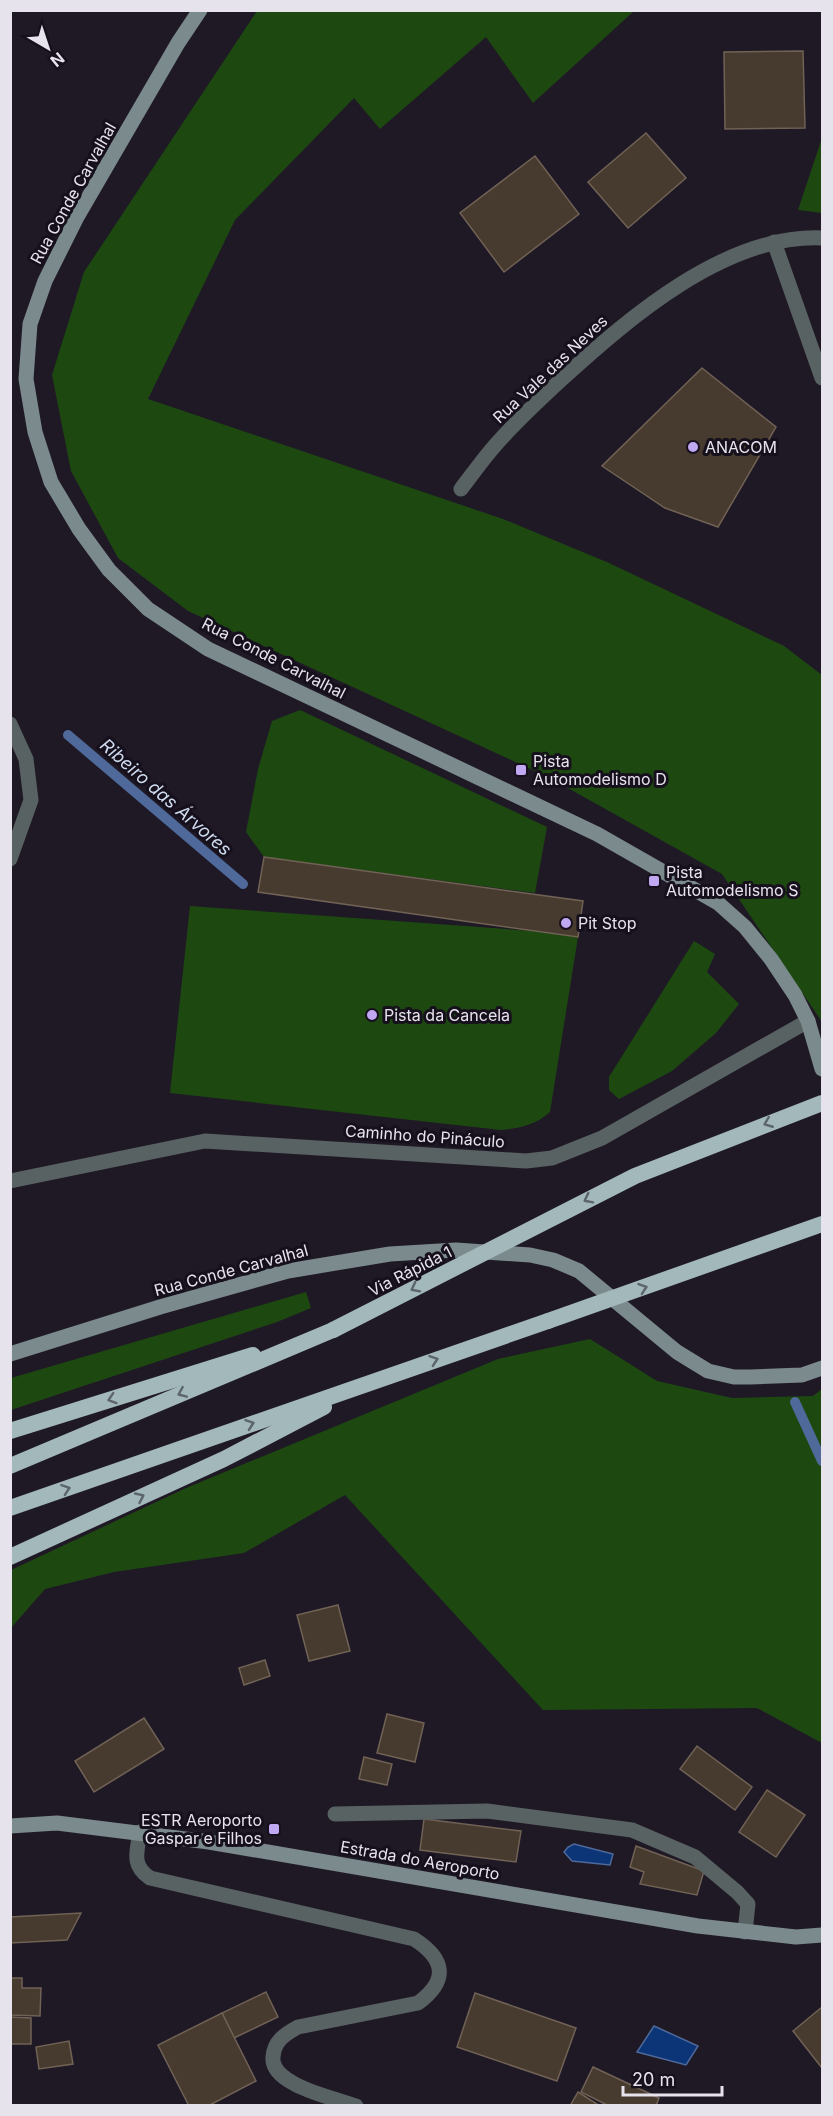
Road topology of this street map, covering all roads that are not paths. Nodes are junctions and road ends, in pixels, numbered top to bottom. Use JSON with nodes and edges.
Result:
{"nodes":[{"id":1,"x":200,"y":10,"type":"edge"},
{"id":2,"x":822,"y":238,"type":"edge"},
{"id":3,"x":774,"y":242,"type":"junction"},
{"id":4,"x":822,"y":378,"type":"edge"},
{"id":5,"x":461,"y":489,"type":"dead end"},
{"id":6,"x":10,"y":723,"type":"edge"},
{"id":7,"x":10,"y":860,"type":"edge"},
{"id":8,"x":808,"y":1021,"type":"junction"},
{"id":9,"x":822,"y":1069,"type":"edge"},
{"id":10,"x":822,"y":1103,"type":"edge"},
{"id":11,"x":10,"y":1181,"type":"edge"},
{"id":12,"x":822,"y":1224,"type":"edge"},
{"id":13,"x":309,"y":1341,"type":"junction"},
{"id":14,"x":10,"y":1354,"type":"edge"},
{"id":15,"x":822,"y":1368,"type":"edge"},
{"id":16,"x":379,"y":1378,"type":"junction"},
{"id":17,"x":10,"y":1431,"type":"edge"},
{"id":18,"x":10,"y":1466,"type":"edge"},
{"id":19,"x":10,"y":1508,"type":"edge"},
{"id":20,"x":10,"y":1557,"type":"edge"},
{"id":21,"x":335,"y":1814,"type":"dead end"},
{"id":22,"x":10,"y":1826,"type":"edge"},
{"id":23,"x":140,"y":1832,"type":"junction"},
{"id":24,"x":746,"y":1932,"type":"junction"},
{"id":25,"x":822,"y":1935,"type":"edge"},
{"id":26,"x":356,"y":2106,"type":"edge"}],
"edges":[{"from":1,"to":8,"type":"main road","name":"Rua Conde Carvalhal"},
{"from":2,"to":3,"type":"street","name":"Rua Vale das Neves"},
{"from":3,"to":4,"type":"street"},
{"from":3,"to":5,"type":"street","name":"Rua Vale das Neves"},
{"from":6,"to":7,"type":"street"},
{"from":8,"to":9,"type":"main road","name":"Rua Conde Carvalhal"},
{"from":8,"to":11,"type":"street","name":"Caminho do Pináculo"},
{"from":10,"to":13,"type":"highway","name":"Via Rápida 1","one_way":true,"bridge":true},
{"from":16,"to":12,"type":"highway","one_way":true,"bridge":true},
{"from":13,"to":17,"type":"highway","one_way":true},
{"from":13,"to":18,"type":"highway","name":"Via Rápida 1","one_way":true},
{"from":14,"to":15,"type":"main road","name":"Rua Conde Carvalhal"},
{"from":19,"to":16,"type":"highway","one_way":true},
{"from":20,"to":16,"type":"highway","one_way":true},
{"from":21,"to":24,"type":"street"},
{"from":22,"to":23,"type":"main road","name":"Estrada do Aeroporto"},
{"from":23,"to":24,"type":"main road","name":"Estrada do Aeroporto"},
{"from":23,"to":26,"type":"street"},
{"from":24,"to":25,"type":"main road","name":"Estrada do Aeroporto"}]}
